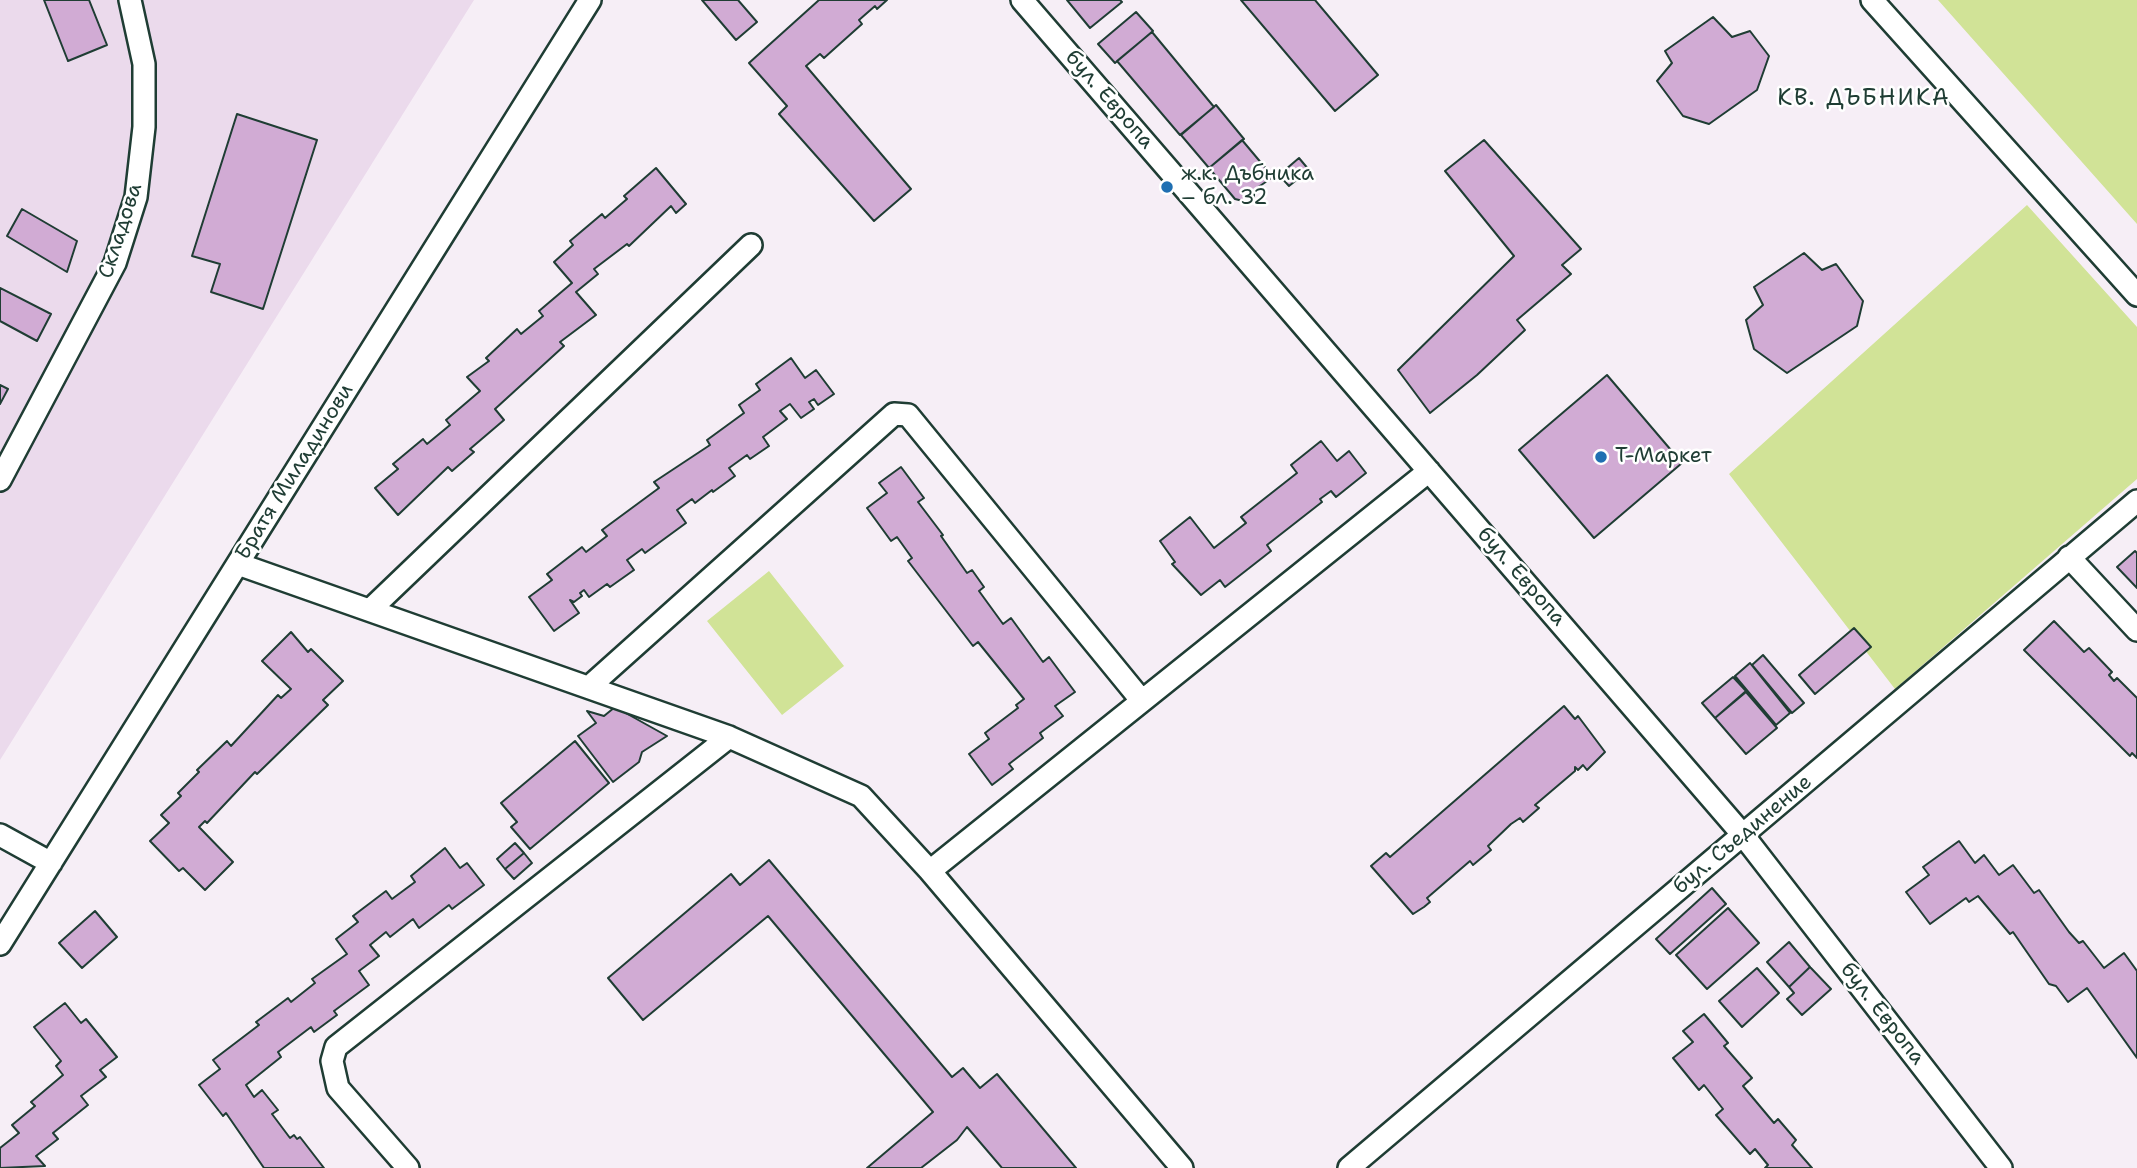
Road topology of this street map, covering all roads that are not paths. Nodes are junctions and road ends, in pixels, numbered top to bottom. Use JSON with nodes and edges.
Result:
{"nodes":[{"id":1,"x":130,"y":0,"type":"edge"},
{"id":2,"x":590,"y":0,"type":"edge"},
{"id":3,"x":1022,"y":0,"type":"edge"},
{"id":4,"x":1872,"y":0,"type":"edge"},
{"id":5,"x":751,"y":246,"type":"dead end"},
{"id":6,"x":2137,"y":295,"type":"edge"},
{"id":7,"x":1429,"y":471,"type":"junction"},
{"id":8,"x":0,"y":480,"type":"edge"},
{"id":9,"x":2137,"y":501,"type":"edge"},
{"id":10,"x":2069,"y":557,"type":"junction"},
{"id":11,"x":238,"y":564,"type":"junction"},
{"id":12,"x":371,"y":609,"type":"junction"},
{"id":13,"x":2137,"y":630,"type":"edge"},
{"id":14,"x":589,"y":687,"type":"junction"},
{"id":15,"x":1142,"y":701,"type":"junction"},
{"id":16,"x":729,"y":737,"type":"junction"},
{"id":17,"x":0,"y":835,"type":"edge"},
{"id":18,"x":1744,"y":835,"type":"junction"},
{"id":19,"x":51,"y":863,"type":"junction"},
{"id":20,"x":930,"y":871,"type":"junction"},
{"id":21,"x":0,"y":944,"type":"edge"},
{"id":22,"x":408,"y":1168,"type":"edge"},
{"id":23,"x":1182,"y":1168,"type":"edge"},
{"id":24,"x":1349,"y":1168,"type":"edge"},
{"id":25,"x":2001,"y":1168,"type":"edge"}],
"edges":[{"from":1,"to":8,"type":"street","name":"Складова"},
{"from":2,"to":11,"type":"street","name":"Братя Миладинови"},
{"from":3,"to":7,"type":"street","name":"бул. Европа"},
{"from":4,"to":6,"type":"street"},
{"from":5,"to":12,"type":"street"},
{"from":7,"to":15,"type":"street"},
{"from":7,"to":18,"type":"street","name":"бул. Европа"},
{"from":9,"to":10,"type":"street","name":"бул. Съединение"},
{"from":10,"to":13,"type":"street"},
{"from":10,"to":18,"type":"street","name":"бул. Съединение"},
{"from":11,"to":12,"type":"street"},
{"from":11,"to":19,"type":"street","name":"Братя Миладинови"},
{"from":12,"to":14,"type":"street"},
{"from":14,"to":15,"type":"street"},
{"from":14,"to":16,"type":"street"},
{"from":15,"to":20,"type":"street"},
{"from":16,"to":20,"type":"street"},
{"from":16,"to":22,"type":"street"},
{"from":17,"to":19,"type":"street"},
{"from":18,"to":24,"type":"street","name":"бул. Съединение"},
{"from":18,"to":25,"type":"street","name":"бул. Европа"},
{"from":19,"to":21,"type":"street","name":"Братя Миладинови"},
{"from":20,"to":23,"type":"street"}]}
